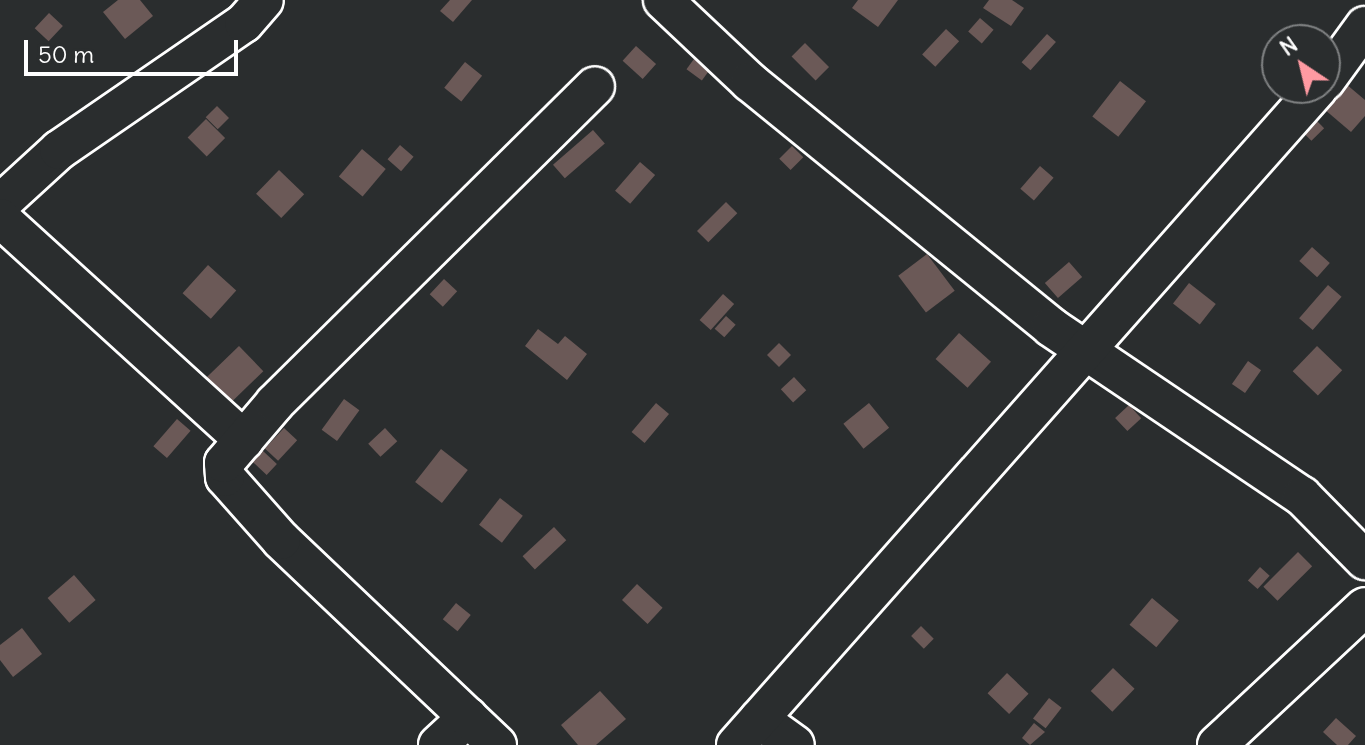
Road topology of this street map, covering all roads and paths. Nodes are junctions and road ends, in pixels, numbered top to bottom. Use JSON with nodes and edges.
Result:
{"nodes":[{"id":1,"x":264,"y":0,"type":"edge"},
{"id":2,"x":663,"y":0,"type":"edge"},
{"id":3,"x":1365,"y":26,"type":"edge"},
{"id":4,"x":1341,"y":59,"type":"edge"},
{"id":5,"x":595,"y":86,"type":"dead end"},
{"id":6,"x":1304,"y":104,"type":"edge"},
{"id":7,"x":0,"y":204,"type":"edge"},
{"id":8,"x":0,"y":218,"type":"edge"},
{"id":9,"x":1087,"y":349,"type":"junction"},
{"id":10,"x":244,"y":440,"type":"junction"},
{"id":11,"x":1365,"y":560,"type":"edge"},
{"id":12,"x":1365,"y":607,"type":"edge"},
{"id":13,"x":468,"y":717,"type":"junction"},
{"id":14,"x":748,"y":732,"type":"edge"},
{"id":15,"x":438,"y":745,"type":"edge"},
{"id":16,"x":497,"y":745,"type":"edge"},
{"id":17,"x":795,"y":745,"type":"edge"},
{"id":18,"x":1217,"y":745,"type":"edge"}],
"edges":[{"from":1,"to":7,"type":"street"},
{"from":2,"to":9,"type":"street"},
{"from":3,"to":4,"type":"street"},
{"from":5,"to":10,"type":"street"},
{"from":6,"to":9,"type":"street"},
{"from":8,"to":10,"type":"street"},
{"from":9,"to":11,"type":"street"},
{"from":9,"to":14,"type":"street"},
{"from":10,"to":13,"type":"street"},
{"from":12,"to":18,"type":"street"},
{"from":13,"to":15,"type":"street"},
{"from":13,"to":16,"type":"street"},
{"from":14,"to":17,"type":"street"}]}
